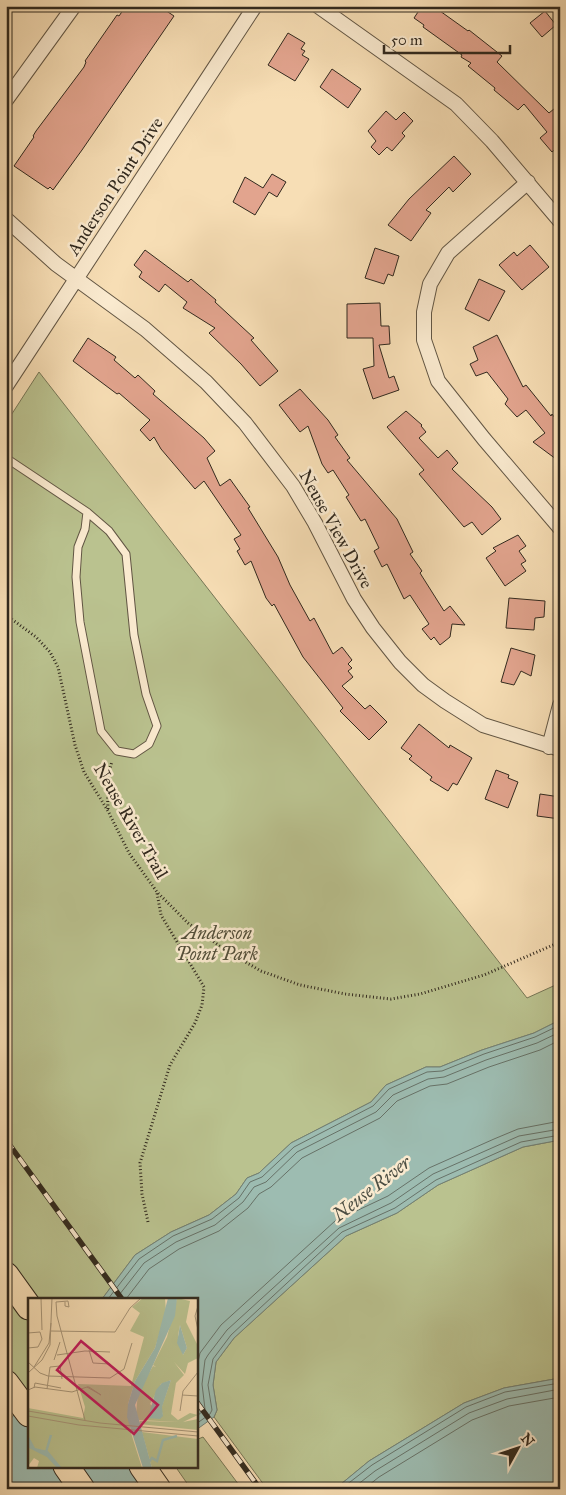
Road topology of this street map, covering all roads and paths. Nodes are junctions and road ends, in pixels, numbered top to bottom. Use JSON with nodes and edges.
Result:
{"nodes":[{"id":1,"x":74,"y":6,"type":"edge"},
{"id":2,"x":255,"y":6,"type":"edge"},
{"id":3,"x":318,"y":6,"type":"edge"},
{"id":4,"x":6,"y":100,"type":"edge"},
{"id":5,"x":528,"y":182,"type":"junction"},
{"id":6,"x":6,"y":219,"type":"edge"},
{"id":7,"x":560,"y":221,"type":"edge"},
{"id":8,"x":77,"y":279,"type":"junction"},
{"id":9,"x":6,"y":386,"type":"edge"},
{"id":10,"x":6,"y":458,"type":"edge"},
{"id":11,"x":87,"y":512,"type":"junction"},
{"id":12,"x":560,"y":528,"type":"edge"},
{"id":13,"x":6,"y":615,"type":"edge"},
{"id":14,"x":560,"y":705,"type":"edge"},
{"id":15,"x":554,"y":748,"type":"edge"},
{"id":16,"x":117,"y":751,"type":"junction"},
{"id":17,"x":108,"y":811,"type":"junction"},
{"id":18,"x":157,"y":892,"type":"junction"},
{"id":19,"x":560,"y":942,"type":"edge"},
{"id":20,"x":148,"y":1222,"type":"dead end"},
{"id":21,"x":6,"y":1275,"type":"edge"},
{"id":22,"x":28,"y":1305,"type":"edge"},
{"id":23,"x":6,"y":1383,"type":"edge"},
{"id":24,"x":28,"y":1413,"type":"edge"},
{"id":25,"x":67,"y":1468,"type":"edge"},
{"id":26,"x":143,"y":1468,"type":"edge"},
{"id":27,"x":82,"y":1489,"type":"edge"},
{"id":28,"x":158,"y":1489,"type":"edge"}],
"edges":[{"from":1,"to":4,"type":"street"},
{"from":2,"to":8,"type":"street","name":"Anderson Point Drive"},
{"from":3,"to":5,"type":"street"},
{"from":5,"to":7,"type":"street"},
{"from":5,"to":12,"type":"street"},
{"from":6,"to":8,"type":"street","name":"Neuse View Drive"},
{"from":8,"to":9,"type":"street","name":"Anderson Point Drive"},
{"from":8,"to":15,"type":"street","name":"Neuse View Drive"},
{"from":10,"to":11,"type":"lane"},
{"from":11,"to":16,"type":"lane"},
{"from":11,"to":16,"type":"lane"},
{"from":13,"to":17,"type":"path","name":"Neuse River Trail"},
{"from":14,"to":15,"type":"street"},
{"from":16,"to":17,"type":"path"},
{"from":17,"to":18,"type":"path","name":"Neuse River Trail"},
{"from":18,"to":19,"type":"path","name":"Neuse River Trail"},
{"from":18,"to":20,"type":"path"},
{"from":21,"to":22,"type":"highway"},
{"from":23,"to":24,"type":"highway"},
{"from":25,"to":27,"type":"highway"},
{"from":26,"to":28,"type":"highway"}]}
